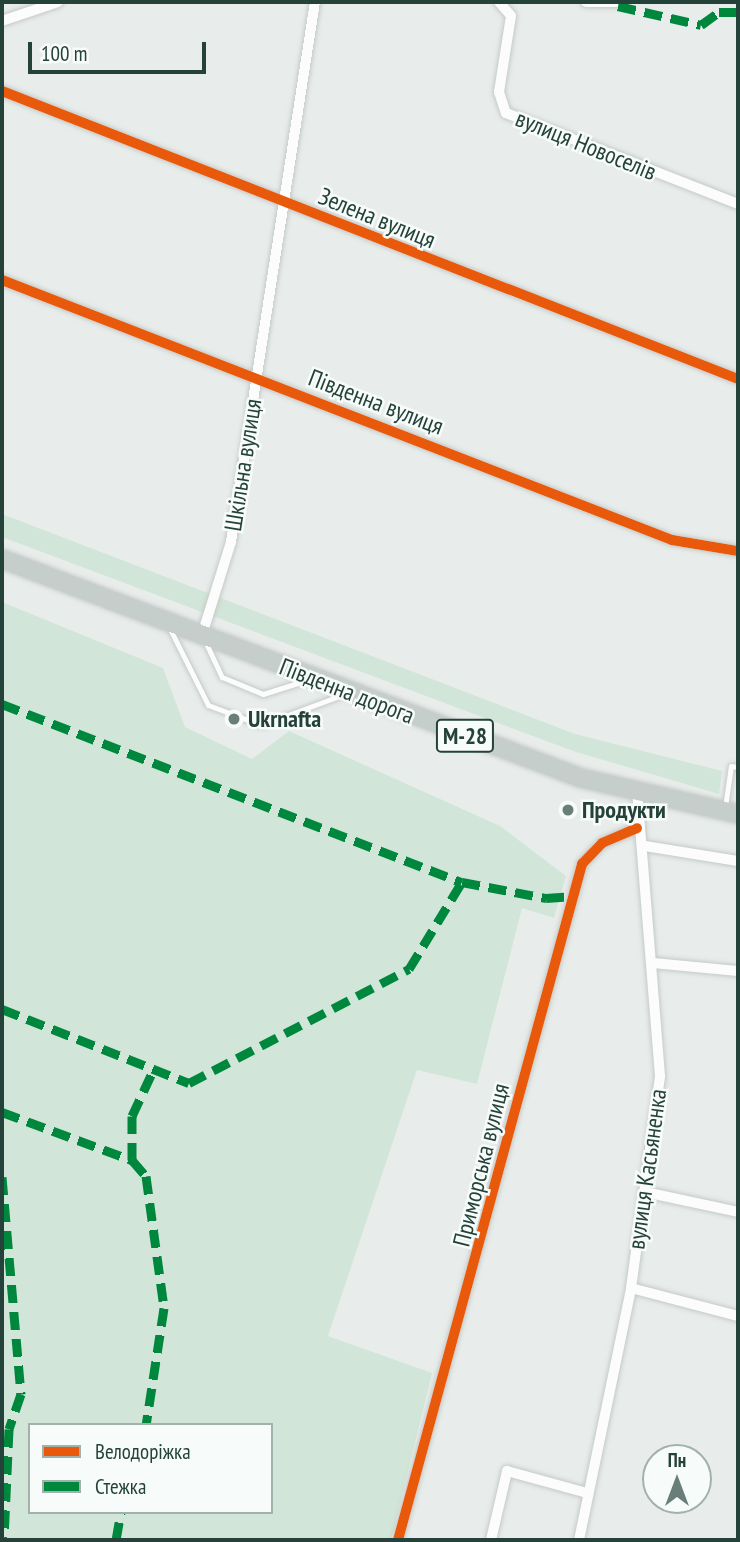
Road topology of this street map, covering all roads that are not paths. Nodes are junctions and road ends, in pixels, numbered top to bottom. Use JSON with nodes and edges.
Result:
{"nodes":[{"id":1,"x":58,"y":2,"type":"edge"},
{"id":2,"x":315,"y":2,"type":"edge"},
{"id":3,"x":586,"y":2,"type":"edge"},
{"id":4,"x":504,"y":3,"type":"edge"},
{"id":5,"x":618,"y":4,"type":"edge"},
{"id":6,"x":2,"y":21,"type":"edge"},
{"id":7,"x":2,"y":91,"type":"edge"},
{"id":8,"x":284,"y":203,"type":"junction"},
{"id":9,"x":738,"y":204,"type":"edge"},
{"id":10,"x":2,"y":279,"type":"edge"},
{"id":11,"x":257,"y":379,"type":"junction"},
{"id":12,"x":738,"y":379,"type":"edge"},
{"id":13,"x":738,"y":551,"type":"edge"},
{"id":14,"x":2,"y":559,"type":"edge"},
{"id":15,"x":167,"y":623,"type":"junction"},
{"id":16,"x":202,"y":635,"type":"junction"},
{"id":17,"x":313,"y":678,"type":"junction"},
{"id":18,"x":349,"y":692,"type":"junction"},
{"id":19,"x":738,"y":767,"type":"edge"},
{"id":20,"x":637,"y":793,"type":"junction"},
{"id":21,"x":731,"y":813,"type":"edge"},
{"id":22,"x":637,"y":828,"type":"junction"},
{"id":23,"x":645,"y":846,"type":"junction"},
{"id":24,"x":738,"y":861,"type":"edge"},
{"id":25,"x":653,"y":963,"type":"junction"},
{"id":26,"x":738,"y":971,"type":"edge"},
{"id":27,"x":645,"y":1192,"type":"junction"},
{"id":28,"x":738,"y":1212,"type":"edge"},
{"id":29,"x":631,"y":1288,"type":"junction"},
{"id":30,"x":738,"y":1315,"type":"edge"},
{"id":31,"x":587,"y":1493,"type":"junction"},
{"id":32,"x":398,"y":1540,"type":"edge"},
{"id":33,"x":491,"y":1540,"type":"edge"},
{"id":34,"x":579,"y":1540,"type":"edge"}],
"edges":[{"from":1,"to":6,"type":"street"},
{"from":2,"to":8,"type":"street","name":"Шкільна вулиця"},
{"from":3,"to":5,"type":"street"},
{"from":4,"to":9,"type":"street","name":"вулиця Новоселів"},
{"from":7,"to":8,"type":"street","name":"Зелена вулиця"},
{"from":8,"to":11,"type":"street","name":"Шкільна вулиця"},
{"from":8,"to":12,"type":"street","name":"Зелена вулиця"},
{"from":10,"to":11,"type":"street","name":"Південна вулиця"},
{"from":11,"to":13,"type":"street","name":"Південна вулиця"},
{"from":11,"to":16,"type":"street","name":"Шкільна вулиця"},
{"from":14,"to":15,"type":"highway","name":"Південна дорога","number":"М-28"},
{"from":15,"to":16,"type":"highway","name":"Південна дорога","number":"М-28"},
{"from":15,"to":18,"type":"lane"},
{"from":16,"to":17,"type":"highway","name":"Південна дорога","number":"М-28"},
{"from":16,"to":17,"type":"lane"},
{"from":17,"to":18,"type":"highway","name":"Південна дорога","number":"М-28"},
{"from":18,"to":20,"type":"highway","name":"Південна дорога","number":"М-28"},
{"from":19,"to":21,"type":"lane"},
{"from":20,"to":21,"type":"highway","name":"Південна дорога","number":"М-28"},
{"from":20,"to":22,"type":"street","name":"вулиця Касьяненка"},
{"from":22,"to":23,"type":"street","name":"вулиця Касьяненка"},
{"from":22,"to":32,"type":"street","name":"Приморська вулиця"},
{"from":23,"to":24,"type":"street"},
{"from":23,"to":25,"type":"street","name":"вулиця Касьяненка"},
{"from":25,"to":26,"type":"street"},
{"from":25,"to":27,"type":"street","name":"вулиця Касьяненка"},
{"from":27,"to":28,"type":"street"},
{"from":27,"to":29,"type":"street","name":"вулиця Касьяненка"},
{"from":29,"to":30,"type":"street"},
{"from":29,"to":31,"type":"street","name":"вулиця Касьяненка"},
{"from":31,"to":33,"type":"street"},
{"from":31,"to":34,"type":"street","name":"вулиця Касьяненка"}]}
